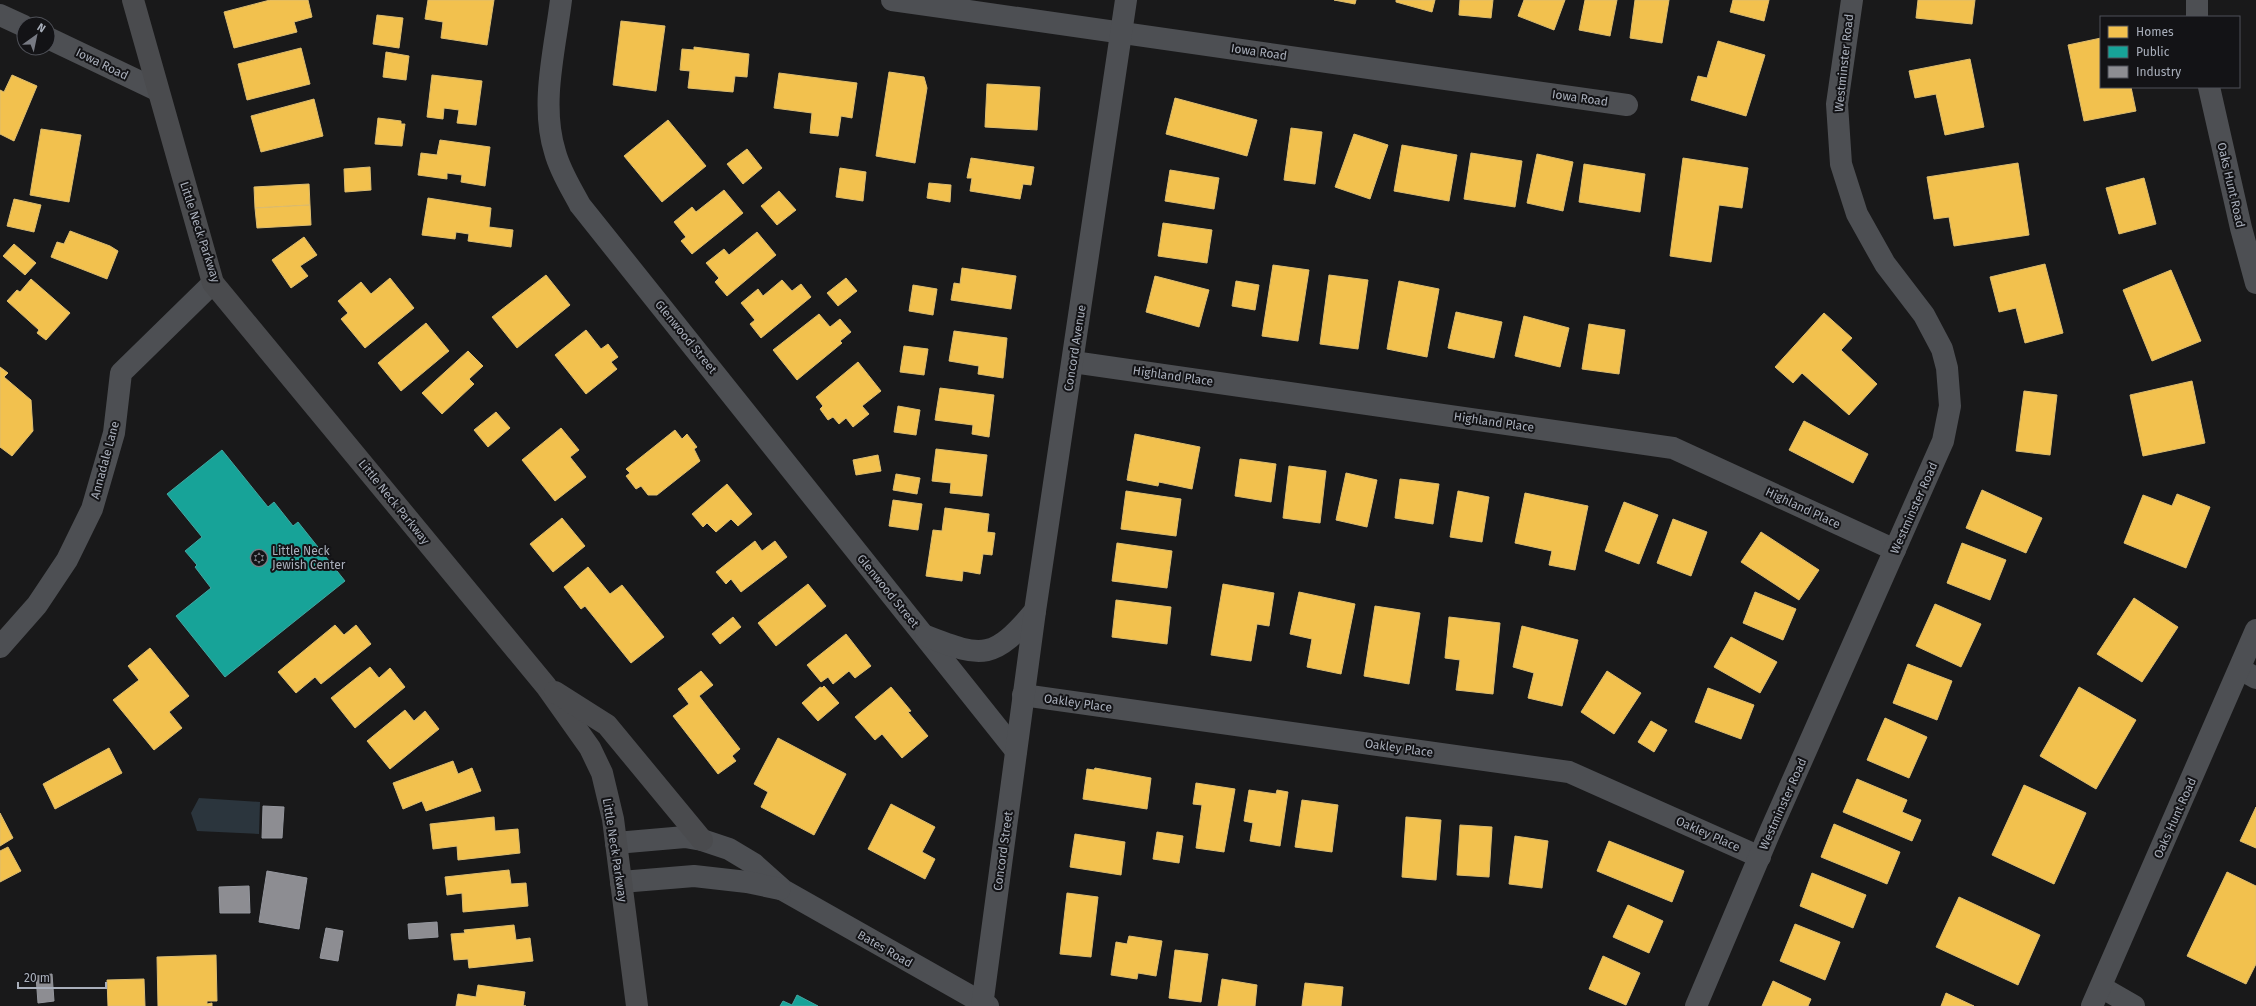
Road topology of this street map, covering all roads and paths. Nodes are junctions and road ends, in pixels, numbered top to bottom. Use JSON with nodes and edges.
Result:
{"nodes":[{"id":1,"x":133,"y":0,"type":"edge"},
{"id":2,"x":561,"y":0,"type":"edge"},
{"id":3,"x":892,"y":0,"type":"edge"},
{"id":4,"x":1126,"y":0,"type":"edge"},
{"id":5,"x":1852,"y":0,"type":"edge"},
{"id":6,"x":2197,"y":0,"type":"edge"},
{"id":7,"x":0,"y":15,"type":"edge"},
{"id":8,"x":2197,"y":16,"type":"edge"},
{"id":9,"x":16,"y":22,"type":"edge"},
{"id":10,"x":1122,"y":32,"type":"junction"},
{"id":11,"x":56,"y":42,"type":"edge"},
{"id":12,"x":2209,"y":88,"type":"edge"},
{"id":13,"x":157,"y":90,"type":"junction"},
{"id":14,"x":1627,"y":105,"type":"dead end"},
{"id":15,"x":214,"y":283,"type":"junction"},
{"id":16,"x":2256,"y":283,"type":"edge"},
{"id":17,"x":1073,"y":362,"type":"junction"},
{"id":18,"x":1895,"y":550,"type":"junction"},
{"id":19,"x":1035,"y":611,"type":"junction"},
{"id":20,"x":2256,"y":630,"type":"edge"},
{"id":21,"x":925,"y":636,"type":"junction"},
{"id":22,"x":0,"y":647,"type":"edge"},
{"id":23,"x":2248,"y":674,"type":"edge"},
{"id":24,"x":546,"y":686,"type":"junction"},
{"id":25,"x":1023,"y":695,"type":"junction"},
{"id":26,"x":1016,"y":751,"type":"junction"},
{"id":27,"x":702,"y":840,"type":"junction"},
{"id":28,"x":616,"y":843,"type":"junction"},
{"id":29,"x":1760,"y":857,"type":"junction"},
{"id":30,"x":621,"y":882,"type":"junction"},
{"id":31,"x":783,"y":890,"type":"junction"},
{"id":32,"x":2096,"y":996,"type":"edge"},
{"id":33,"x":984,"y":1005,"type":"edge"},
{"id":34,"x":638,"y":1006,"type":"edge"},
{"id":35,"x":1696,"y":1006,"type":"edge"},
{"id":36,"x":2134,"y":1006,"type":"edge"}],
"edges":[{"from":1,"to":13,"type":"main road","name":"Little Neck Parkway"},
{"from":2,"to":21,"type":"street","name":"Glenwood Street"},
{"from":3,"to":10,"type":"street","name":"Iowa Road"},
{"from":4,"to":10,"type":"street","name":"Concord Avenue"},
{"from":5,"to":18,"type":"street","name":"Westminster Road"},
{"from":6,"to":8,"type":"street"},
{"from":7,"to":9,"type":"street"},
{"from":10,"to":14,"type":"street","name":"Iowa Road"},
{"from":10,"to":17,"type":"street","name":"Concord Avenue"},
{"from":11,"to":13,"type":"street","name":"Iowa Road"},
{"from":12,"to":16,"type":"street","name":"Oaks Hunt Road"},
{"from":13,"to":15,"type":"main road","name":"Little Neck Parkway"},
{"from":15,"to":22,"type":"street","name":"Annadale Lane"},
{"from":15,"to":24,"type":"main road","name":"Little Neck Parkway"},
{"from":17,"to":18,"type":"street","name":"Highland Place"},
{"from":17,"to":19,"type":"street","name":"Concord Avenue"},
{"from":18,"to":29,"type":"street","name":"Westminster Road"},
{"from":19,"to":21,"type":"street","name":"Glenwood Street"},
{"from":19,"to":25,"type":"street","name":"Concord Avenue"},
{"from":20,"to":23,"type":"street","name":"Oaks Hunt Road"},
{"from":21,"to":26,"type":"street","name":"Glenwood Street"},
{"from":23,"to":32,"type":"street","name":"Oaks Hunt Road"},
{"from":24,"to":27,"type":"main road"},
{"from":24,"to":28,"type":"main road","name":"Little Neck Parkway"},
{"from":25,"to":26,"type":"street","name":"Concord Street"},
{"from":25,"to":29,"type":"street","name":"Oakley Place"},
{"from":26,"to":33,"type":"street","name":"Concord Street"},
{"from":27,"to":28,"type":"street","name":"Bates Road"},
{"from":27,"to":31,"type":"street","name":"Bates Road"},
{"from":28,"to":30,"type":"main road","name":"Little Neck Parkway"},
{"from":29,"to":35,"type":"street","name":"Westminster Road"},
{"from":30,"to":31,"type":"street","name":"Bates Road"},
{"from":30,"to":34,"type":"main road","name":"Little Neck Parkway"},
{"from":31,"to":33,"type":"street","name":"Bates Road"},
{"from":32,"to":36,"type":"street"}]}
